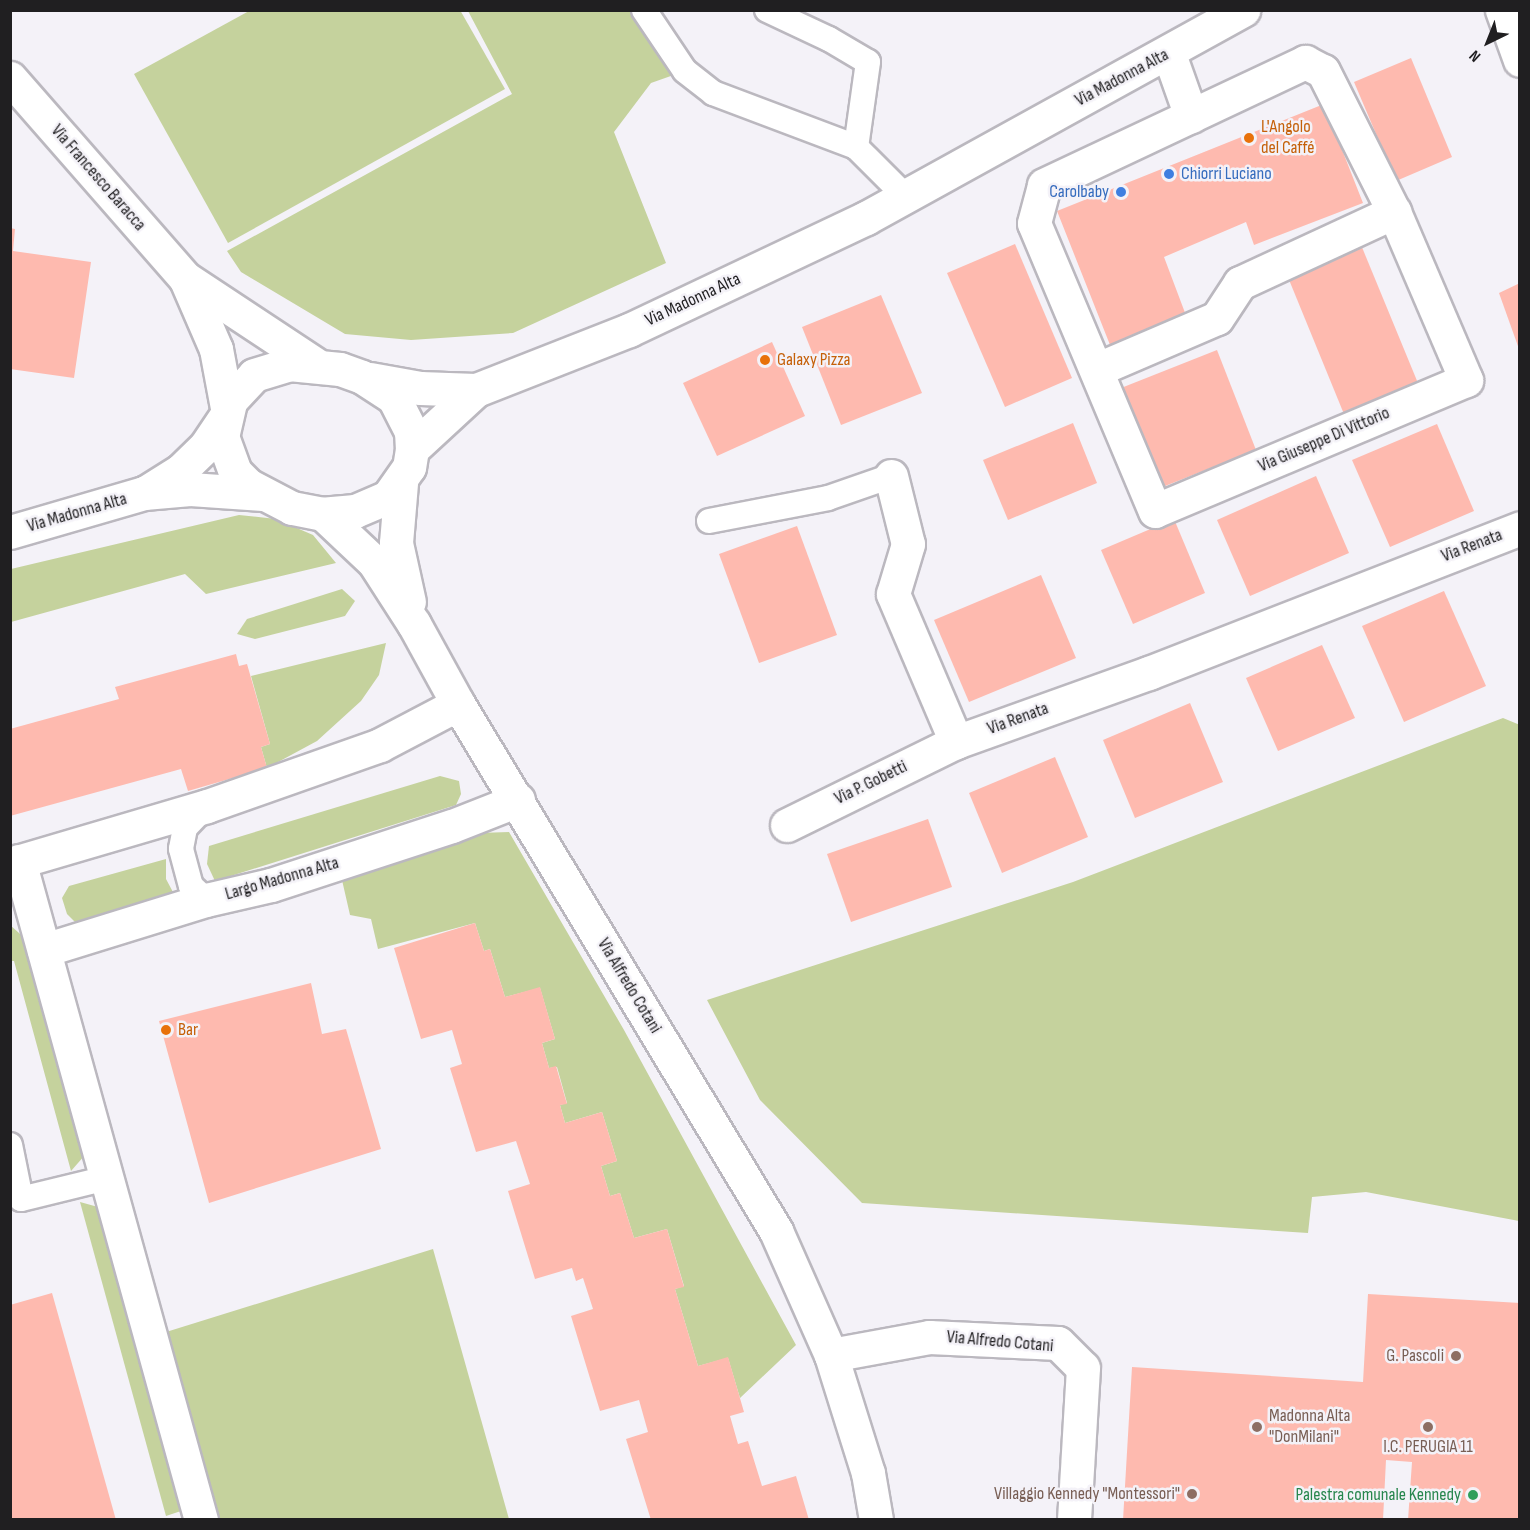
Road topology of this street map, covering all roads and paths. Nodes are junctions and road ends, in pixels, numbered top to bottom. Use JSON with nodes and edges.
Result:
{"nodes":[{"id":1,"x":645,"y":10,"type":"edge"},
{"id":2,"x":767,"y":10,"type":"edge"},
{"id":3,"x":1502,"y":10,"type":"edge"},
{"id":4,"x":1225,"y":15,"type":"edge"},
{"id":5,"x":1168,"y":54,"type":"junction"},
{"id":6,"x":1520,"y":60,"type":"edge"},
{"id":7,"x":10,"y":78,"type":"edge"},
{"id":8,"x":1191,"y":116,"type":"junction"},
{"id":9,"x":856,"y":147,"type":"junction"},
{"id":10,"x":903,"y":195,"type":"junction"},
{"id":11,"x":1394,"y":212,"type":"junction"},
{"id":12,"x":185,"y":278,"type":"junction"},
{"id":13,"x":315,"y":364,"type":"junction"},
{"id":14,"x":1098,"y":369,"type":"junction"},
{"id":15,"x":362,"y":377,"type":"junction"},
{"id":16,"x":476,"y":390,"type":"junction"},
{"id":17,"x":225,"y":413,"type":"junction"},
{"id":18,"x":412,"y":449,"type":"junction"},
{"id":19,"x":891,"y":476,"type":"joint"},
{"id":20,"x":401,"y":483,"type":"junction"},
{"id":21,"x":144,"y":493,"type":"junction"},
{"id":22,"x":263,"y":494,"type":"junction"},
{"id":23,"x":323,"y":514,"type":"junction"},
{"id":24,"x":709,"y":521,"type":"dead end"},
{"id":25,"x":1520,"y":528,"type":"edge"},
{"id":26,"x":10,"y":532,"type":"edge"},
{"id":27,"x":414,"y":624,"type":"junction"},
{"id":28,"x":458,"y":704,"type":"junction"},
{"id":29,"x":956,"y":742,"type":"junction"},
{"id":30,"x":518,"y":800,"type":"junction"},
{"id":31,"x":207,"y":806,"type":"junction"},
{"id":32,"x":787,"y":825,"type":"dead end"},
{"id":33,"x":15,"y":863,"type":"edge"},
{"id":34,"x":206,"y":900,"type":"junction"},
{"id":35,"x":44,"y":950,"type":"junction"},
{"id":36,"x":10,"y":1145,"type":"edge"},
{"id":37,"x":107,"y":1178,"type":"junction"},
{"id":38,"x":831,"y":1355,"type":"junction"},
{"id":39,"x":201,"y":1520,"type":"edge"},
{"id":40,"x":876,"y":1520,"type":"edge"},
{"id":41,"x":1074,"y":1520,"type":"edge"}],
"edges":[{"from":1,"to":9,"type":"lane"},
{"from":2,"to":9,"type":"lane"},
{"from":3,"to":6,"type":"street"},
{"from":4,"to":5,"type":"street","name":"Via Madonna Alta"},
{"from":5,"to":8,"type":"street"},
{"from":5,"to":10,"type":"street","name":"Via Madonna Alta"},
{"from":7,"to":12,"type":"street","name":"Via Francesco Baracca"},
{"from":8,"to":11,"type":"street","name":"Via Giuseppe Di Vittorio"},
{"from":8,"to":14,"type":"street","name":"Via Giuseppe Di Vittorio"},
{"from":9,"to":10,"type":"lane"},
{"from":10,"to":16,"type":"street","name":"Via Madonna Alta"},
{"from":11,"to":14,"type":"street"},
{"from":11,"to":14,"type":"street","name":"Via Giuseppe Di Vittorio"},
{"from":12,"to":13,"type":"street","name":"Via Francesco Baracca"},
{"from":12,"to":17,"type":"street","name":"Via Francesco Baracca"},
{"from":13,"to":15,"type":"street","name":"Via Madonna Alta"},
{"from":13,"to":17,"type":"street","name":"Via Madonna Alta"},
{"from":15,"to":16,"type":"street","name":"Via Madonna Alta"},
{"from":15,"to":18,"type":"street","name":"Via Madonna Alta"},
{"from":16,"to":18,"type":"street","name":"Via Madonna Alta"},
{"from":17,"to":21,"type":"street","name":"Via Madonna Alta"},
{"from":17,"to":22,"type":"street","name":"Via Madonna Alta"},
{"from":18,"to":20,"type":"street","name":"Via Madonna Alta"},
{"from":19,"to":24,"type":"lane"},
{"from":19,"to":29,"type":"street"},
{"from":20,"to":23,"type":"street","name":"Via Madonna Alta"},
{"from":20,"to":27,"type":"street","name":"Via Alfredo Cotani"},
{"from":21,"to":22,"type":"street","name":"Via Madonna Alta"},
{"from":21,"to":26,"type":"street","name":"Via Madonna Alta"},
{"from":22,"to":23,"type":"street","name":"Via Madonna Alta"},
{"from":23,"to":27,"type":"street","name":"Via Alfredo Cotani"},
{"from":25,"to":29,"type":"street","name":"Via Renata"},
{"from":27,"to":28,"type":"street","name":"Via Alfredo Cotani"},
{"from":28,"to":30,"type":"street","name":"Via Alfredo Cotani"},
{"from":28,"to":31,"type":"street"},
{"from":29,"to":32,"type":"street","name":"Via P. Gobetti"},
{"from":30,"to":34,"type":"street","name":"Largo Madonna Alta"},
{"from":30,"to":38,"type":"street","name":"Via Alfredo Cotani"},
{"from":31,"to":33,"type":"street"},
{"from":31,"to":34,"type":"lane"},
{"from":33,"to":35,"type":"street"},
{"from":34,"to":35,"type":"street","name":"Largo Madonna Alta"},
{"from":35,"to":37,"type":"street"},
{"from":36,"to":37,"type":"lane"},
{"from":37,"to":39,"type":"street"},
{"from":38,"to":40,"type":"street","name":"Via Alfredo Cotani"},
{"from":38,"to":41,"type":"street","name":"Via Alfredo Cotani"}]}
